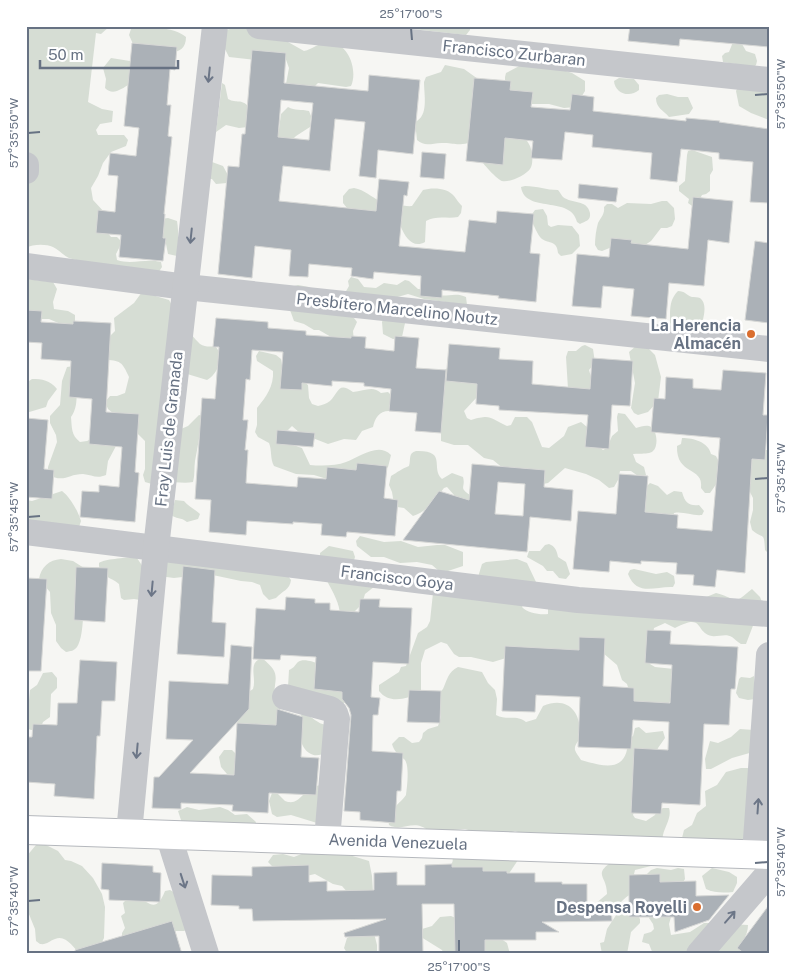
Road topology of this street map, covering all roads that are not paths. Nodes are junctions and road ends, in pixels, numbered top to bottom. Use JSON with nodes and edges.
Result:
{"nodes":[{"id":1,"x":215,"y":26,"type":"edge"},
{"id":2,"x":260,"y":26,"type":"edge"},
{"id":3,"x":769,"y":80,"type":"edge"},
{"id":4,"x":26,"y":165,"type":"edge"},
{"id":5,"x":26,"y":171,"type":"edge"},
{"id":6,"x":26,"y":266,"type":"edge"},
{"id":7,"x":186,"y":286,"type":"junction"},
{"id":8,"x":769,"y":349,"type":"edge"},
{"id":9,"x":26,"y":532,"type":"edge"},
{"id":10,"x":156,"y":548,"type":"junction"},
{"id":11,"x":769,"y":614,"type":"edge"},
{"id":12,"x":769,"y":655,"type":"edge"},
{"id":13,"x":285,"y":697,"type":"dead end"},
{"id":14,"x":26,"y":830,"type":"edge"},
{"id":15,"x":129,"y":833,"type":"junction"},
{"id":16,"x":168,"y":834,"type":"junction"},
{"id":17,"x":327,"y":840,"type":"junction"},
{"id":18,"x":764,"y":861,"type":"edge"},
{"id":19,"x":206,"y":954,"type":"edge"},
{"id":20,"x":698,"y":954,"type":"edge"}],
"edges":[{"from":1,"to":7,"type":"street","name":"Fray Luis de Granada","one_way":true},
{"from":2,"to":3,"type":"street","name":"Francisco Zurbaran"},
{"from":4,"to":5,"type":"street"},
{"from":6,"to":7,"type":"street","name":"Presbítero Marcelino Noutz"},
{"from":7,"to":8,"type":"street","name":"Presbítero Marcelino Noutz"},
{"from":7,"to":10,"type":"street","name":"Fray Luis de Granada"},
{"from":9,"to":10,"type":"street","name":"Francisco Goya"},
{"from":10,"to":11,"type":"street","name":"Francisco Goya"},
{"from":10,"to":15,"type":"street","name":"Fray Luis de Granada","one_way":true},
{"from":18,"to":12,"type":"street","one_way":true},
{"from":13,"to":17,"type":"street"},
{"from":14,"to":15,"type":"main road","name":"Avenida Venezuela"},
{"from":15,"to":16,"type":"main road","name":"Avenida Venezuela"},
{"from":16,"to":17,"type":"main road","name":"Avenida Venezuela"},
{"from":16,"to":19,"type":"street","one_way":true},
{"from":17,"to":18,"type":"main road","name":"Avenida Venezuela"},
{"from":20,"to":18,"type":"street","one_way":true}]}
